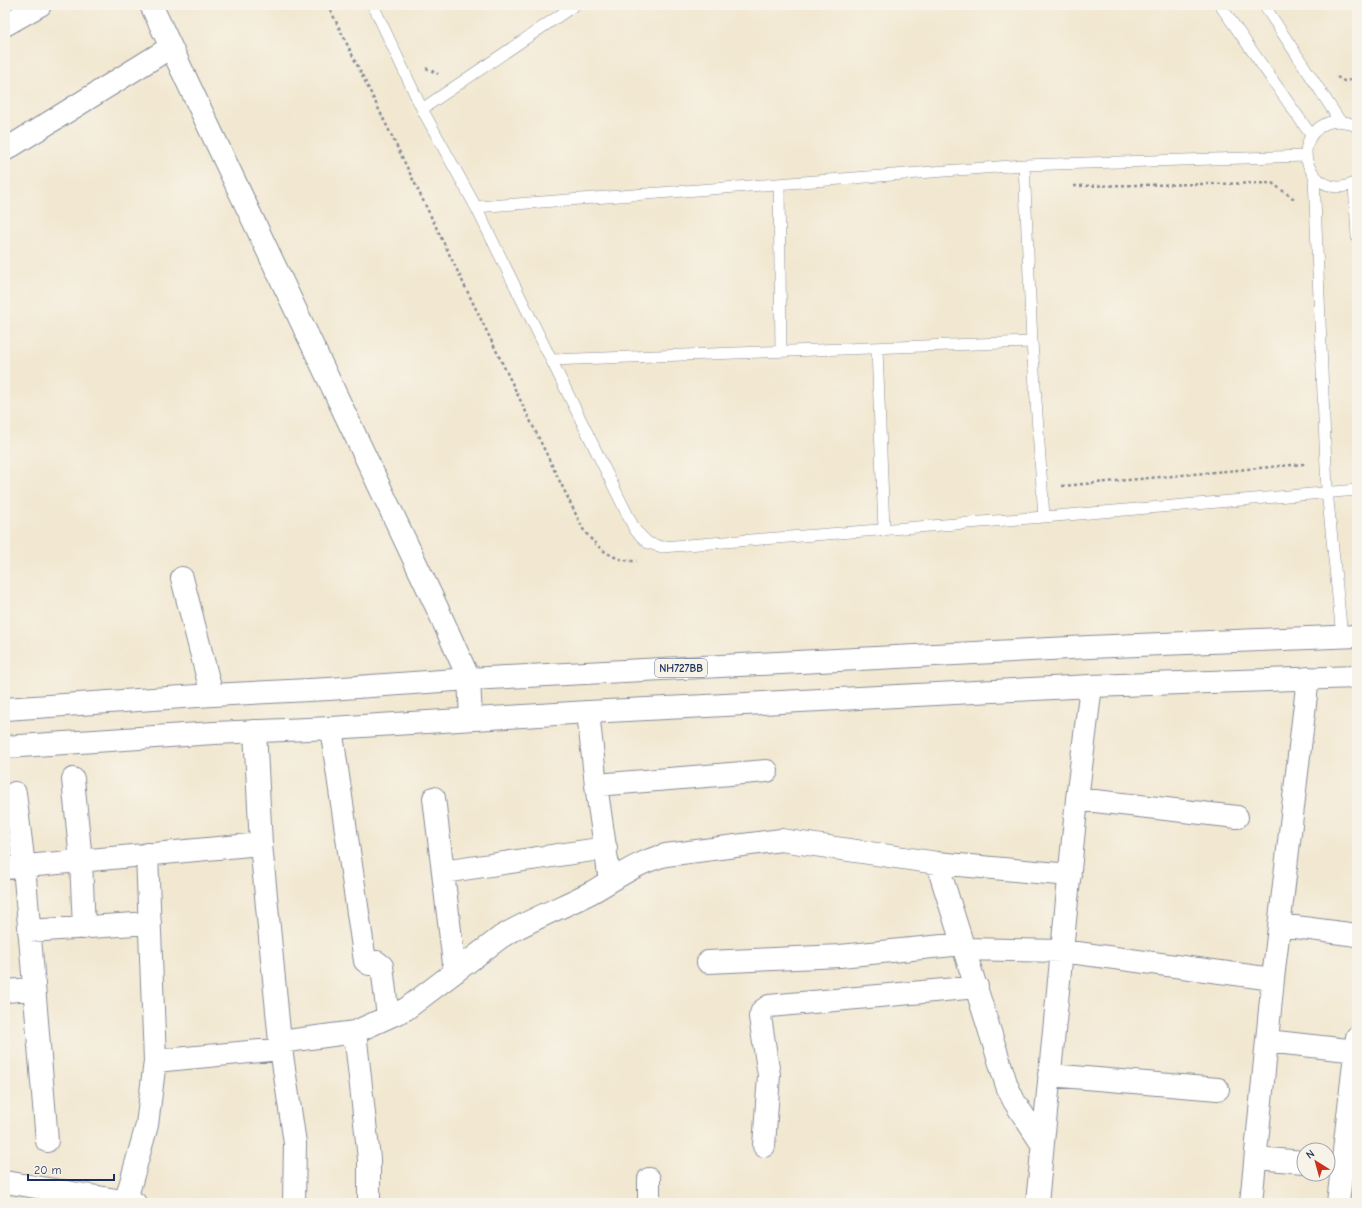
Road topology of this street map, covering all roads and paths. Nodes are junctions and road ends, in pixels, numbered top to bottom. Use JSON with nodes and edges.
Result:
{"nodes":[{"id":1,"x":40,"y":5,"type":"edge"},
{"id":2,"x":151,"y":5,"type":"edge"},
{"id":3,"x":328,"y":5,"type":"edge"},
{"id":4,"x":372,"y":5,"type":"edge"},
{"id":5,"x":575,"y":5,"type":"edge"},
{"id":6,"x":1220,"y":5,"type":"edge"},
{"id":7,"x":1264,"y":5,"type":"edge"},
{"id":8,"x":5,"y":25,"type":"edge"},
{"id":9,"x":171,"y":47,"type":"junction"},
{"id":10,"x":424,"y":66,"type":"dead end"},
{"id":11,"x":444,"y":76,"type":"dead end"},
{"id":12,"x":422,"y":109,"type":"junction"},
{"id":13,"x":1340,"y":121,"type":"junction"},
{"id":14,"x":1355,"y":123,"type":"edge"},
{"id":15,"x":1311,"y":135,"type":"junction"},
{"id":16,"x":5,"y":150,"type":"edge"},
{"id":17,"x":1306,"y":156,"type":"junction"},
{"id":18,"x":1024,"y":165,"type":"junction"},
{"id":19,"x":1314,"y":176,"type":"junction"},
{"id":20,"x":1355,"y":182,"type":"edge"},
{"id":21,"x":779,"y":184,"type":"junction"},
{"id":22,"x":1070,"y":186,"type":"dead end"},
{"id":23,"x":1295,"y":200,"type":"dead end"},
{"id":24,"x":476,"y":207,"type":"junction"},
{"id":25,"x":1357,"y":238,"type":"edge"},
{"id":26,"x":1032,"y":342,"type":"junction"},
{"id":27,"x":877,"y":348,"type":"junction"},
{"id":28,"x":781,"y":351,"type":"junction"},
{"id":29,"x":551,"y":360,"type":"junction"},
{"id":30,"x":1303,"y":456,"type":"dead end"},
{"id":31,"x":1056,"y":486,"type":"dead end"},
{"id":32,"x":1357,"y":490,"type":"edge"},
{"id":33,"x":1327,"y":492,"type":"junction"},
{"id":34,"x":1044,"y":517,"type":"junction"},
{"id":35,"x":884,"y":530,"type":"junction"},
{"id":36,"x":640,"y":561,"type":"dead end"},
{"id":37,"x":182,"y":578,"type":"dead end"},
{"id":38,"x":1350,"y":636,"type":"edge"},
{"id":39,"x":1357,"y":677,"type":"edge"},
{"id":40,"x":1308,"y":678,"type":"junction"},
{"id":41,"x":468,"y":679,"type":"junction"},
{"id":42,"x":1090,"y":686,"type":"junction"},
{"id":43,"x":212,"y":694,"type":"junction"},
{"id":44,"x":5,"y":708,"type":"edge"},
{"id":45,"x":588,"y":712,"type":"junction"},
{"id":46,"x":471,"y":718,"type":"junction"},
{"id":47,"x":331,"y":728,"type":"junction"},
{"id":48,"x":255,"y":731,"type":"junction"},
{"id":49,"x":5,"y":747,"type":"edge"},
{"id":50,"x":767,"y":771,"type":"dead end"},
{"id":51,"x":73,"y":779,"type":"dead end"},
{"id":52,"x":596,"y":785,"type":"junction"},
{"id":53,"x":15,"y":793,"type":"dead end"},
{"id":54,"x":434,"y":798,"type":"dead end"},
{"id":55,"x":1077,"y":799,"type":"junction"},
{"id":56,"x":1237,"y":817,"type":"dead end"},
{"id":57,"x":261,"y":844,"type":"junction"},
{"id":58,"x":606,"y":848,"type":"junction"},
{"id":59,"x":147,"y":854,"type":"junction"},
{"id":60,"x":80,"y":861,"type":"junction"},
{"id":61,"x":937,"y":863,"type":"junction"},
{"id":62,"x":14,"y":867,"type":"edge"},
{"id":63,"x":443,"y":872,"type":"junction"},
{"id":64,"x":1070,"y":875,"type":"junction"},
{"id":65,"x":610,"y":881,"type":"junction"},
{"id":66,"x":150,"y":923,"type":"junction"},
{"id":67,"x":1280,"y":926,"type":"junction"},
{"id":68,"x":84,"y":928,"type":"junction"},
{"id":69,"x":29,"y":931,"type":"junction"},
{"id":70,"x":1357,"y":935,"type":"edge"},
{"id":71,"x":964,"y":946,"type":"junction"},
{"id":72,"x":1062,"y":951,"type":"junction"},
{"id":73,"x":708,"y":962,"type":"dead end"},
{"id":74,"x":455,"y":972,"type":"junction"},
{"id":75,"x":1273,"y":979,"type":"junction"},
{"id":76,"x":977,"y":987,"type":"junction"},
{"id":77,"x":34,"y":989,"type":"junction"},
{"id":78,"x":5,"y":991,"type":"edge"},
{"id":79,"x":388,"y":1017,"type":"junction"},
{"id":80,"x":355,"y":1032,"type":"junction"},
{"id":81,"x":1267,"y":1041,"type":"junction"},
{"id":82,"x":280,"y":1045,"type":"junction"},
{"id":83,"x":1356,"y":1046,"type":"edge"},
{"id":84,"x":155,"y":1061,"type":"junction"},
{"id":85,"x":1049,"y":1075,"type":"junction"},
{"id":86,"x":1218,"y":1089,"type":"dead end"},
{"id":87,"x":47,"y":1141,"type":"dead end"},
{"id":88,"x":1042,"y":1144,"type":"junction"},
{"id":89,"x":764,"y":1146,"type":"dead end"},
{"id":90,"x":1256,"y":1158,"type":"junction"},
{"id":91,"x":1296,"y":1161,"type":"edge"},
{"id":92,"x":1342,"y":1165,"type":"edge"},
{"id":93,"x":649,"y":1179,"type":"dead end"},
{"id":94,"x":5,"y":1182,"type":"edge"},
{"id":95,"x":71,"y":1197,"type":"edge"},
{"id":96,"x":131,"y":1202,"type":"edge"},
{"id":97,"x":294,"y":1203,"type":"edge"},
{"id":98,"x":369,"y":1203,"type":"edge"},
{"id":99,"x":649,"y":1203,"type":"edge"},
{"id":100,"x":1037,"y":1203,"type":"edge"},
{"id":101,"x":1251,"y":1203,"type":"edge"},
{"id":102,"x":1338,"y":1203,"type":"edge"}],
"edges":[{"from":1,"to":8,"type":"main road"},
{"from":2,"to":9,"type":"main road"},
{"from":3,"to":36,"type":"path"},
{"from":4,"to":12,"type":"lane"},
{"from":5,"to":12,"type":"lane"},
{"from":6,"to":15,"type":"lane"},
{"from":7,"to":13,"type":"lane"},
{"from":9,"to":16,"type":"main road"},
{"from":9,"to":41,"type":"main road"},
{"from":10,"to":11,"type":"path"},
{"from":12,"to":24,"type":"lane"},
{"from":13,"to":14,"type":"lane"},
{"from":13,"to":15,"type":"lane"},
{"from":15,"to":17,"type":"lane"},
{"from":17,"to":18,"type":"lane"},
{"from":17,"to":19,"type":"lane"},
{"from":18,"to":21,"type":"lane"},
{"from":18,"to":26,"type":"lane"},
{"from":19,"to":20,"type":"lane"},
{"from":19,"to":33,"type":"lane"},
{"from":20,"to":25,"type":"lane"},
{"from":21,"to":24,"type":"lane"},
{"from":21,"to":28,"type":"lane"},
{"from":22,"to":23,"type":"path"},
{"from":24,"to":29,"type":"lane"},
{"from":26,"to":27,"type":"lane"},
{"from":26,"to":34,"type":"lane"},
{"from":27,"to":28,"type":"lane"},
{"from":27,"to":35,"type":"lane"},
{"from":28,"to":29,"type":"lane"},
{"from":29,"to":35,"type":"lane"},
{"from":30,"to":31,"type":"path"},
{"from":32,"to":33,"type":"lane"},
{"from":33,"to":34,"type":"lane"},
{"from":33,"to":38,"type":"lane"},
{"from":34,"to":35,"type":"lane"},
{"from":37,"to":43,"type":"main road"},
{"from":38,"to":41,"type":"main road","number":"NH727BB"},
{"from":39,"to":40,"type":"main road"},
{"from":40,"to":42,"type":"main road"},
{"from":40,"to":67,"type":"main road"},
{"from":41,"to":43,"type":"main road","number":"NH727BB"},
{"from":41,"to":46,"type":"main road"},
{"from":42,"to":45,"type":"main road"},
{"from":42,"to":55,"type":"main road"},
{"from":43,"to":44,"type":"main road","number":"NH727BB"},
{"from":45,"to":46,"type":"main road"},
{"from":45,"to":52,"type":"main road"},
{"from":46,"to":47,"type":"main road"},
{"from":47,"to":48,"type":"main road"},
{"from":47,"to":79,"type":"main road"},
{"from":48,"to":49,"type":"main road"},
{"from":48,"to":57,"type":"main road"},
{"from":50,"to":52,"type":"main road"},
{"from":51,"to":60,"type":"main road"},
{"from":52,"to":58,"type":"main road"},
{"from":53,"to":62,"type":"main road"},
{"from":54,"to":63,"type":"main road"},
{"from":55,"to":56,"type":"main road"},
{"from":55,"to":64,"type":"main road"},
{"from":57,"to":59,"type":"main road"},
{"from":57,"to":82,"type":"main road"},
{"from":58,"to":63,"type":"main road"},
{"from":58,"to":65,"type":"main road"},
{"from":59,"to":60,"type":"main road"},
{"from":59,"to":66,"type":"main road"},
{"from":60,"to":62,"type":"main road"},
{"from":60,"to":68,"type":"main road"},
{"from":61,"to":64,"type":"main road"},
{"from":61,"to":65,"type":"main road"},
{"from":61,"to":71,"type":"main road"},
{"from":62,"to":69,"type":"main road"},
{"from":63,"to":74,"type":"main road"},
{"from":64,"to":72,"type":"main road"},
{"from":65,"to":74,"type":"main road"},
{"from":66,"to":68,"type":"main road"},
{"from":66,"to":84,"type":"main road"},
{"from":67,"to":70,"type":"main road"},
{"from":67,"to":75,"type":"main road"},
{"from":68,"to":69,"type":"main road"},
{"from":69,"to":77,"type":"main road"},
{"from":71,"to":72,"type":"main road"},
{"from":71,"to":73,"type":"main road"},
{"from":71,"to":76,"type":"main road"},
{"from":72,"to":75,"type":"main road"},
{"from":72,"to":85,"type":"main road"},
{"from":74,"to":79,"type":"main road"},
{"from":75,"to":81,"type":"main road"},
{"from":76,"to":88,"type":"main road"},
{"from":76,"to":89,"type":"main road"},
{"from":77,"to":78,"type":"main road"},
{"from":77,"to":87,"type":"main road"},
{"from":79,"to":80,"type":"main road"},
{"from":80,"to":82,"type":"main road"},
{"from":80,"to":98,"type":"main road"},
{"from":81,"to":83,"type":"main road"},
{"from":81,"to":90,"type":"main road"},
{"from":82,"to":84,"type":"main road"},
{"from":82,"to":97,"type":"main road"},
{"from":83,"to":92,"type":"main road"},
{"from":84,"to":96,"type":"main road"},
{"from":85,"to":86,"type":"main road"},
{"from":85,"to":88,"type":"main road"},
{"from":88,"to":100,"type":"main road"},
{"from":90,"to":91,"type":"main road"},
{"from":90,"to":101,"type":"main road"},
{"from":92,"to":102,"type":"main road"},
{"from":93,"to":99,"type":"main road"},
{"from":94,"to":95,"type":"main road"},
{"from":95,"to":96,"type":"main road"}]}
